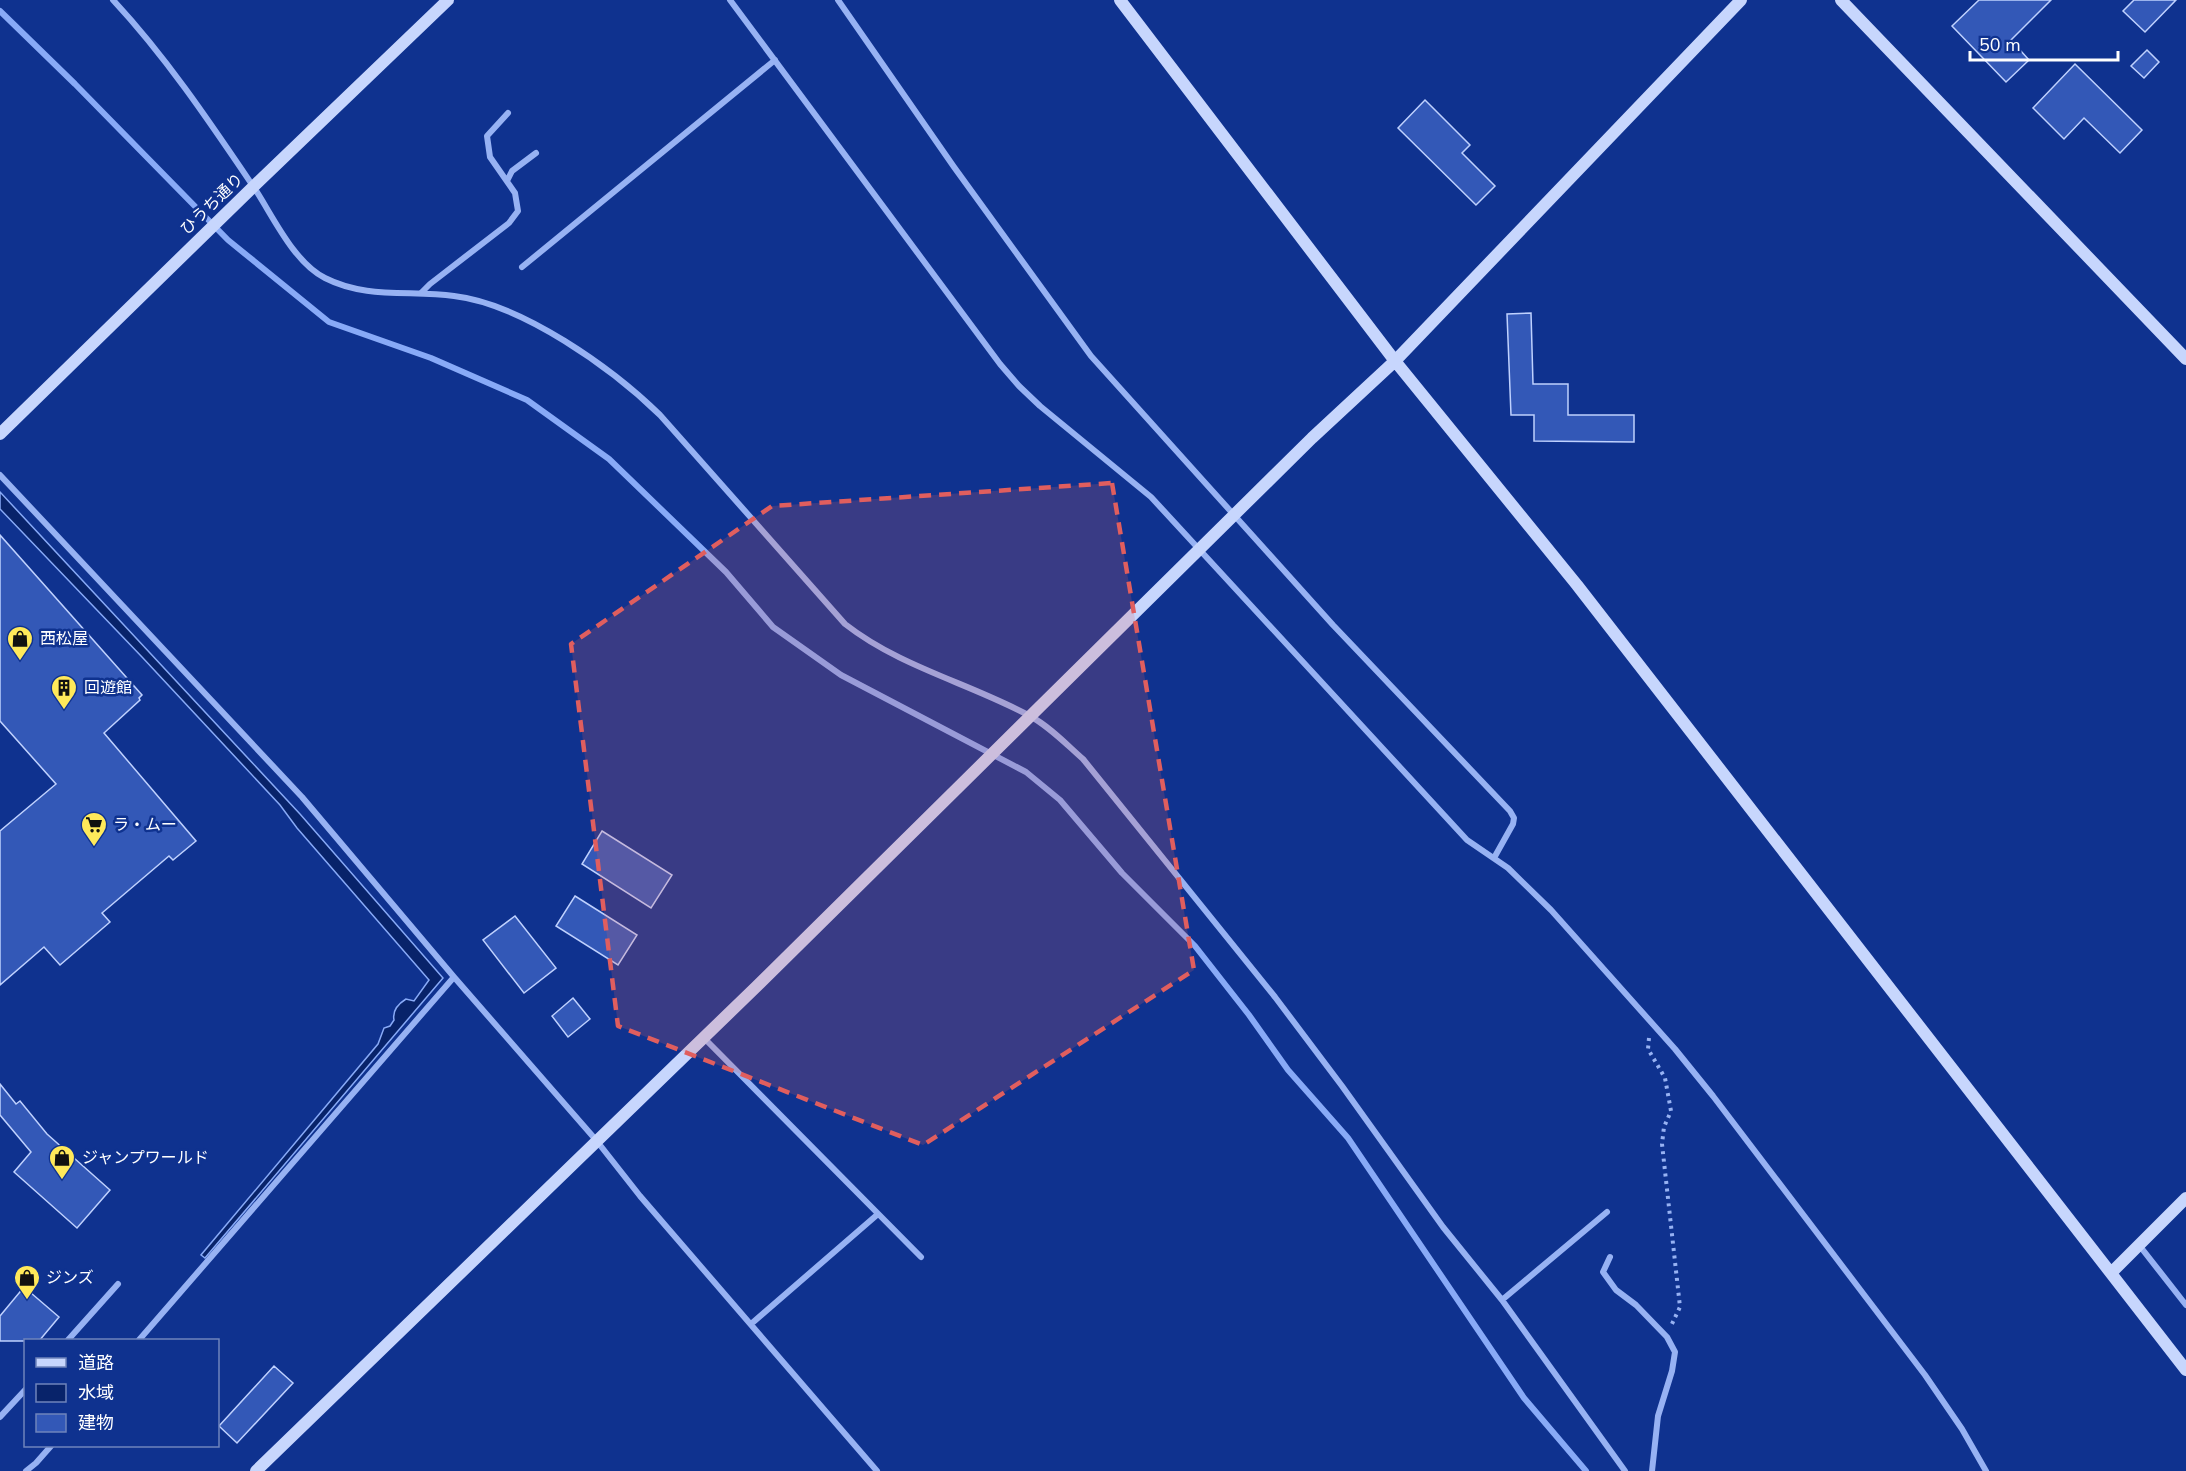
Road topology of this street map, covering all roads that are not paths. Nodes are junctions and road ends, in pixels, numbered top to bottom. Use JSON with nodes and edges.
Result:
{"nodes":[{"id":1,"x":114,"y":0,"type":"edge"},
{"id":2,"x":448,"y":0,"type":"edge"},
{"id":3,"x":730,"y":0,"type":"edge"},
{"id":4,"x":838,"y":0,"type":"edge"},
{"id":5,"x":1120,"y":0,"type":"edge"},
{"id":6,"x":1741,"y":0,"type":"edge"},
{"id":7,"x":1841,"y":0,"type":"edge"},
{"id":8,"x":775,"y":60,"type":"junction"},
{"id":9,"x":508,"y":113,"type":"dead end"},
{"id":10,"x":536,"y":153,"type":"dead end"},
{"id":11,"x":507,"y":181,"type":"junction"},
{"id":12,"x":253,"y":187,"type":"junction"},
{"id":13,"x":522,"y":267,"type":"dead end"},
{"id":14,"x":421,"y":293,"type":"junction"},
{"id":15,"x":2186,"y":359,"type":"edge"},
{"id":16,"x":1395,"y":361,"type":"junction"},
{"id":17,"x":0,"y":434,"type":"edge"},
{"id":18,"x":0,"y":475,"type":"edge"},
{"id":19,"x":1235,"y":514,"type":"junction"},
{"id":20,"x":1200,"y":549,"type":"junction"},
{"id":21,"x":1031,"y":717,"type":"junction"},
{"id":22,"x":1494,"y":858,"type":"junction"},
{"id":23,"x":454,"y":977,"type":"junction"},
{"id":24,"x":703,"y":1038,"type":"junction"},
{"id":25,"x":596,"y":1140,"type":"junction"},
{"id":26,"x":2186,"y":1198,"type":"edge"},
{"id":27,"x":1607,"y":1212,"type":"dead end"},
{"id":28,"x":878,"y":1214,"type":"junction"},
{"id":29,"x":2139,"y":1245,"type":"junction"},
{"id":30,"x":921,"y":1257,"type":"dead end"},
{"id":31,"x":1610,"y":1257,"type":"dead end"},
{"id":32,"x":2111,"y":1273,"type":"junction"},
{"id":33,"x":118,"y":1284,"type":"dead end"},
{"id":34,"x":1502,"y":1300,"type":"junction"},
{"id":35,"x":2186,"y":1305,"type":"edge"},
{"id":36,"x":751,"y":1324,"type":"junction"},
{"id":37,"x":70,"y":1339,"type":"edge"},
{"id":38,"x":141,"y":1339,"type":"edge"},
{"id":39,"x":2186,"y":1370,"type":"edge"},
{"id":40,"x":24,"y":1391,"type":"edge"},
{"id":41,"x":0,"y":1417,"type":"edge"},
{"id":42,"x":50,"y":1447,"type":"edge"},
{"id":43,"x":26,"y":1471,"type":"edge"},
{"id":44,"x":256,"y":1471,"type":"edge"},
{"id":45,"x":877,"y":1471,"type":"edge"},
{"id":46,"x":1625,"y":1471,"type":"edge"},
{"id":47,"x":1652,"y":1471,"type":"edge"},
{"id":48,"x":1986,"y":1471,"type":"edge"}],
"edges":[{"from":1,"to":12,"type":"street"},
{"from":2,"to":12,"type":"street","name":"ひうち通り"},
{"from":3,"to":8,"type":"street"},
{"from":4,"to":19,"type":"street"},
{"from":5,"to":16,"type":"street"},
{"from":6,"to":16,"type":"street"},
{"from":7,"to":15,"type":"street"},
{"from":8,"to":13,"type":"street"},
{"from":8,"to":20,"type":"street"},
{"from":9,"to":11,"type":"street"},
{"from":10,"to":11,"type":"street"},
{"from":11,"to":14,"type":"street"},
{"from":12,"to":14,"type":"street"},
{"from":12,"to":17,"type":"street","name":"ひうち通り"},
{"from":14,"to":21,"type":"street"},
{"from":16,"to":19,"type":"street"},
{"from":16,"to":32,"type":"street"},
{"from":18,"to":23,"type":"street"},
{"from":19,"to":20,"type":"street"},
{"from":19,"to":22,"type":"street"},
{"from":20,"to":21,"type":"street"},
{"from":20,"to":22,"type":"street"},
{"from":21,"to":24,"type":"street"},
{"from":21,"to":34,"type":"street"},
{"from":22,"to":48,"type":"street"},
{"from":23,"to":25,"type":"street"},
{"from":23,"to":38,"type":"street"},
{"from":24,"to":25,"type":"street"},
{"from":24,"to":28,"type":"street"},
{"from":25,"to":36,"type":"street"},
{"from":25,"to":44,"type":"street"},
{"from":26,"to":29,"type":"street"},
{"from":27,"to":34,"type":"street"},
{"from":28,"to":30,"type":"street"},
{"from":28,"to":36,"type":"street"},
{"from":29,"to":32,"type":"street"},
{"from":29,"to":35,"type":"street"},
{"from":31,"to":47,"type":"street"},
{"from":32,"to":39,"type":"street"},
{"from":33,"to":37,"type":"street"},
{"from":34,"to":46,"type":"street"},
{"from":36,"to":45,"type":"street"},
{"from":40,"to":41,"type":"street"},
{"from":42,"to":43,"type":"street"}]}
